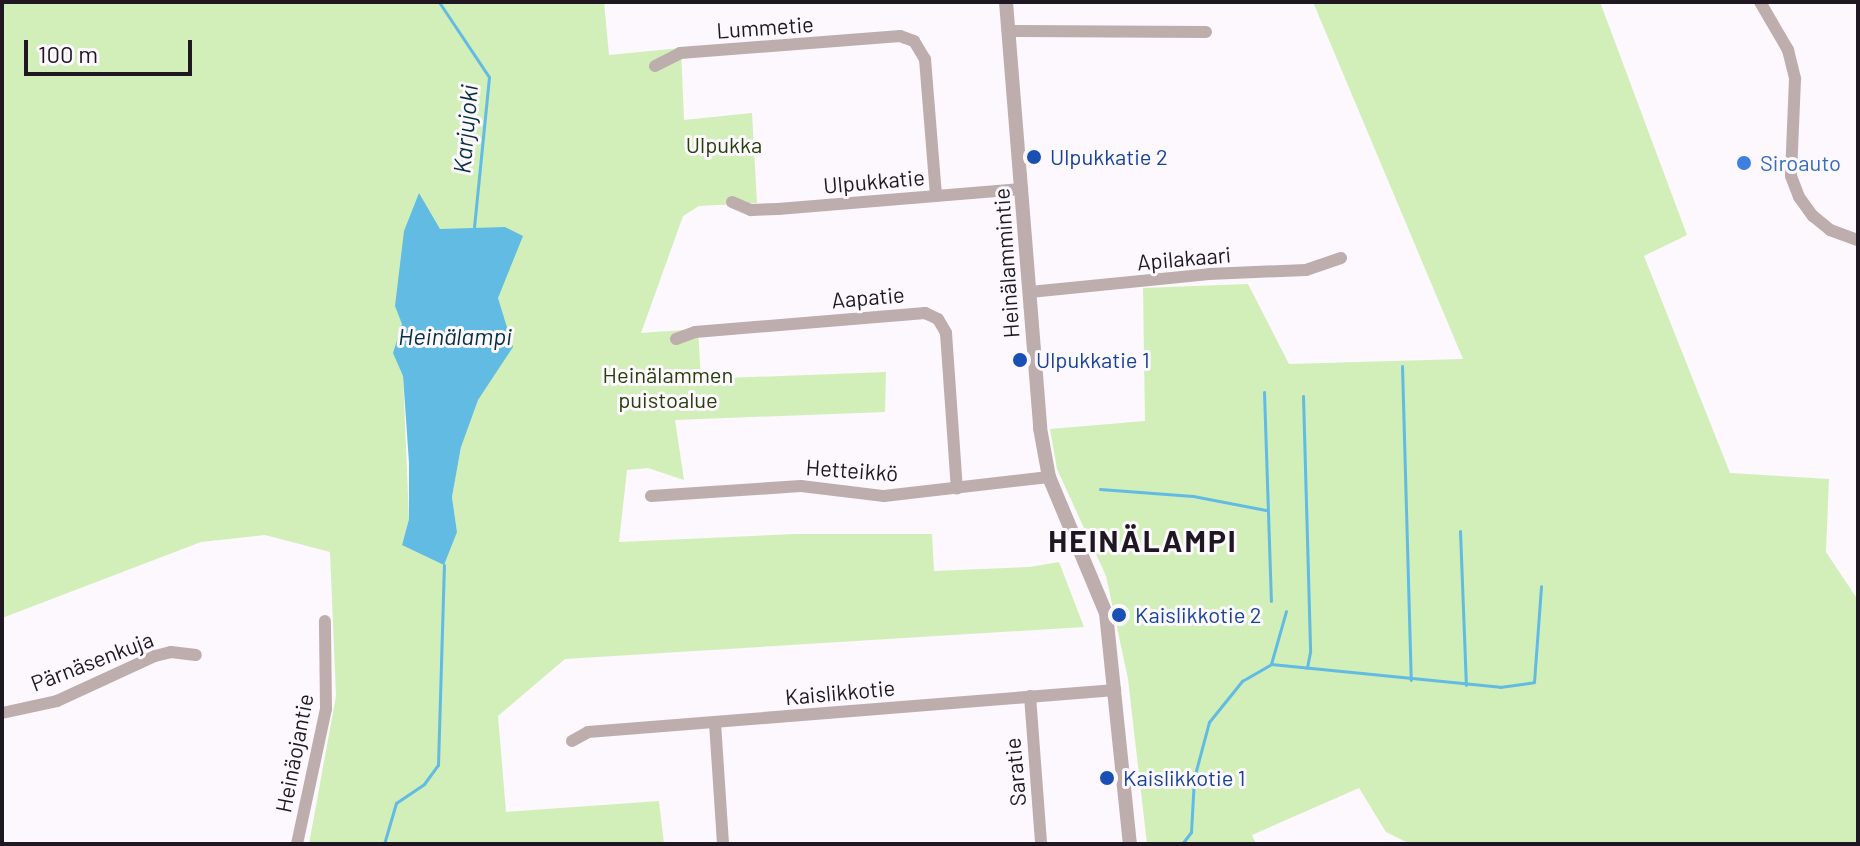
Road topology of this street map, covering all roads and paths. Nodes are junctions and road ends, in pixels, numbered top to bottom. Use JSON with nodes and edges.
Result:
{"nodes":[{"id":1,"x":1006,"y":2,"type":"edge"},
{"id":2,"x":1760,"y":2,"type":"edge"},
{"id":3,"x":1011,"y":31,"type":"junction"},
{"id":4,"x":1206,"y":32,"type":"dead end"},
{"id":5,"x":655,"y":66,"type":"dead end"},
{"id":6,"x":1022,"y":189,"type":"junction"},
{"id":7,"x":936,"y":196,"type":"junction"},
{"id":8,"x":732,"y":202,"type":"dead end"},
{"id":9,"x":1858,"y":240,"type":"edge"},
{"id":10,"x":1341,"y":258,"type":"dead end"},
{"id":11,"x":1030,"y":292,"type":"junction"},
{"id":12,"x":676,"y":339,"type":"dead end"},
{"id":13,"x":1049,"y":477,"type":"junction"},
{"id":14,"x":957,"y":489,"type":"junction"},
{"id":15,"x":651,"y":496,"type":"dead end"},
{"id":16,"x":325,"y":621,"type":"dead end"},
{"id":17,"x":196,"y":655,"type":"dead end"},
{"id":18,"x":1115,"y":690,"type":"junction"},
{"id":19,"x":1030,"y":696,"type":"junction"},
{"id":20,"x":2,"y":713,"type":"edge"},
{"id":21,"x":715,"y":723,"type":"junction"},
{"id":22,"x":572,"y":741,"type":"dead end"},
{"id":23,"x":297,"y":844,"type":"edge"},
{"id":24,"x":723,"y":844,"type":"edge"},
{"id":25,"x":1041,"y":844,"type":"edge"},
{"id":26,"x":1130,"y":844,"type":"edge"}],
"edges":[{"from":1,"to":3,"type":"street","name":"Heinälammintie"},
{"from":2,"to":9,"type":"street"},
{"from":3,"to":4,"type":"street"},
{"from":3,"to":6,"type":"street","name":"Heinälammintie"},
{"from":5,"to":7,"type":"street","name":"Lummetie"},
{"from":6,"to":7,"type":"street","name":"Ulpukkatie"},
{"from":6,"to":11,"type":"street","name":"Heinälammintie"},
{"from":7,"to":8,"type":"street","name":"Ulpukkatie"},
{"from":10,"to":11,"type":"street","name":"Apilakaari"},
{"from":11,"to":13,"type":"street","name":"Heinälammintie"},
{"from":12,"to":14,"type":"street","name":"Aapatie"},
{"from":13,"to":14,"type":"street","name":"Hetteikkö"},
{"from":13,"to":18,"type":"street","name":"Heinälammintie"},
{"from":14,"to":15,"type":"street","name":"Hetteikkö"},
{"from":16,"to":23,"type":"street","name":"Heinäojantie"},
{"from":17,"to":20,"type":"street","name":"Pärnäsenkuja"},
{"from":18,"to":19,"type":"street","name":"Kaislikkotie"},
{"from":18,"to":26,"type":"street","name":"Heinälammintie"},
{"from":19,"to":21,"type":"street","name":"Kaislikkotie"},
{"from":19,"to":25,"type":"street","name":"Saratie"},
{"from":21,"to":22,"type":"street","name":"Kaislikkotie"},
{"from":21,"to":24,"type":"street"}]}
